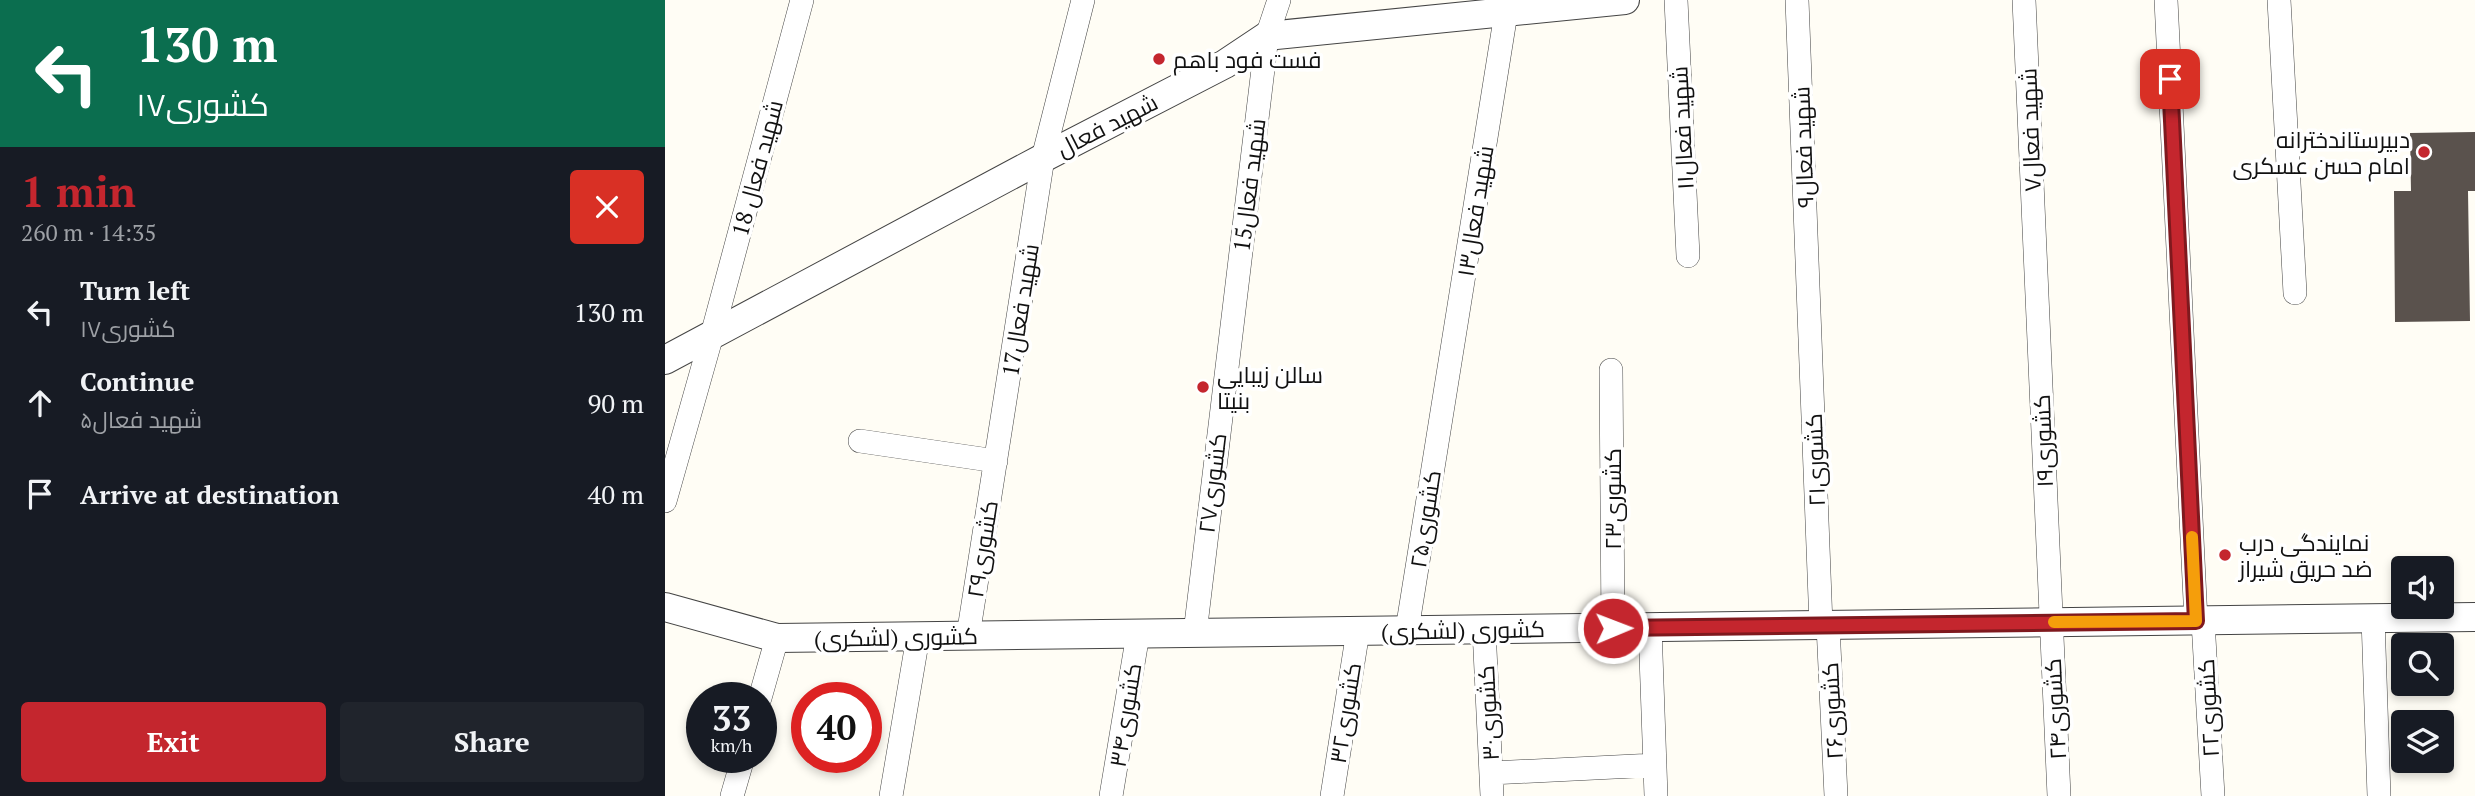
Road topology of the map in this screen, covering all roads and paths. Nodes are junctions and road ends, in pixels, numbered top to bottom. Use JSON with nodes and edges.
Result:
{"nodes":[{"id":1,"x":802,"y":0,"type":"edge"},
{"id":2,"x":1083,"y":0,"type":"edge"},
{"id":3,"x":1279,"y":0,"type":"edge"},
{"id":4,"x":1625,"y":0,"type":"edge"},
{"id":5,"x":1677,"y":0,"type":"edge"},
{"id":6,"x":1797,"y":0,"type":"edge"},
{"id":7,"x":2024,"y":0,"type":"edge"},
{"id":8,"x":2166,"y":0,"type":"edge"},
{"id":9,"x":2279,"y":0,"type":"edge"},
{"id":10,"x":1506,"y":13,"type":"junction"},
{"id":11,"x":1267,"y":36,"type":"junction"},
{"id":12,"x":1043,"y":158,"type":"junction"},
{"id":13,"x":1688,"y":256,"type":"dead end"},
{"id":14,"x":2035,"y":259,"type":"joint"},
{"id":15,"x":2295,"y":293,"type":"dead end"},
{"id":16,"x":1808,"y":295,"type":"joint"},
{"id":17,"x":1230,"y":334,"type":"joint"},
{"id":18,"x":712,"y":335,"type":"junction"},
{"id":19,"x":665,"y":360,"type":"edge"},
{"id":20,"x":1611,"y":370,"type":"dead end"},
{"id":21,"x":1443,"y":408,"type":"joint"},
{"id":22,"x":860,"y":441,"type":"dead end"},
{"id":23,"x":996,"y":461,"type":"junction"},
{"id":24,"x":665,"y":501,"type":"edge"},
{"id":25,"x":665,"y":607,"type":"edge"},
{"id":26,"x":2475,"y":617,"type":"edge"},
{"id":27,"x":2374,"y":618,"type":"junction"},
{"id":28,"x":2200,"y":621,"type":"junction"},
{"id":29,"x":2051,"y":622,"type":"junction"},
{"id":30,"x":1825,"y":625,"type":"junction"},
{"id":31,"x":1650,"y":627,"type":"junction"},
{"id":32,"x":1613,"y":628,"type":"junction"},
{"id":33,"x":1484,"y":629,"type":"junction"},
{"id":34,"x":1358,"y":631,"type":"junction"},
{"id":35,"x":1407,"y":631,"type":"junction"},
{"id":36,"x":1195,"y":633,"type":"junction"},
{"id":37,"x":1138,"y":634,"type":"junction"},
{"id":38,"x":968,"y":636,"type":"junction"},
{"id":39,"x":918,"y":637,"type":"junction"},
{"id":40,"x":777,"y":638,"type":"junction"},
{"id":41,"x":765,"y":682,"type":"edge"},
{"id":42,"x":1655,"y":765,"type":"junction"},
{"id":43,"x":739,"y":773,"type":"edge"},
{"id":44,"x":1491,"y":785,"type":"edge"},
{"id":45,"x":732,"y":796,"type":"edge"},
{"id":46,"x":891,"y":796,"type":"edge"},
{"id":47,"x":1111,"y":796,"type":"edge"},
{"id":48,"x":1332,"y":796,"type":"edge"},
{"id":49,"x":1656,"y":796,"type":"edge"},
{"id":50,"x":1836,"y":796,"type":"edge"},
{"id":51,"x":2059,"y":796,"type":"edge"},
{"id":52,"x":2213,"y":796,"type":"edge"},
{"id":53,"x":2379,"y":796,"type":"edge"}],
"edges":[{"from":1,"to":18,"type":"street","name":"18 شهید فعال"},
{"from":2,"to":12,"type":"street","name":"17شهید فعال"},
{"from":3,"to":11,"type":"street","name":"15شهید فعال"},
{"from":4,"to":10,"type":"street","name":"شهید فعال"},
{"from":5,"to":13,"type":"street","name":"شهید فعال۱۱"},
{"from":6,"to":16,"type":"street","name":"شهید فعال۹"},
{"from":7,"to":14,"type":"street","name":"شهید فعال۷"},
{"from":8,"to":28,"type":"street","name":"کشوری۲۲"},
{"from":9,"to":15,"type":"street"},
{"from":10,"to":11,"type":"street","name":"شهید فعال"},
{"from":10,"to":21,"type":"street","name":"شهید فعال۱۳"},
{"from":11,"to":12,"type":"street","name":"شهید فعال"},
{"from":11,"to":17,"type":"street","name":"15شهید فعال"},
{"from":12,"to":18,"type":"street","name":"شهید فعال"},
{"from":12,"to":23,"type":"street","name":"17شهید فعال"},
{"from":14,"to":29,"type":"street","name":"۱۹کشوری"},
{"from":16,"to":30,"type":"street","name":"۲۱کشوری"},
{"from":17,"to":36,"type":"street","name":"کشوری۲۷"},
{"from":18,"to":19,"type":"street","name":"شهید فعال"},
{"from":18,"to":24,"type":"street","name":"18 شهید فعال"},
{"from":20,"to":32,"type":"street","name":"کشوری۲۳"},
{"from":21,"to":35,"type":"street","name":"کشوری۲۵"},
{"from":22,"to":23,"type":"street"},
{"from":23,"to":38,"type":"street","name":"کشوری۲۹"},
{"from":25,"to":40,"type":"street","name":"کشوری (لشکری)"},
{"from":26,"to":27,"type":"street","name":"کشوری (لشکری)"},
{"from":27,"to":28,"type":"street","name":"کشوری (لشکری)"},
{"from":27,"to":53,"type":"street"},
{"from":28,"to":29,"type":"street","name":"کشوری (لشکری)"},
{"from":28,"to":52,"type":"street","name":"کشوری۲۲"},
{"from":29,"to":30,"type":"street","name":"کشوری (لشکری)"},
{"from":29,"to":51,"type":"street","name":"کشوری۲۴"},
{"from":30,"to":31,"type":"street","name":"کشوری (لشکری)"},
{"from":30,"to":50,"type":"street","name":"کشوری۲۶"},
{"from":31,"to":32,"type":"street","name":"کشوری (لشکری)"},
{"from":31,"to":42,"type":"street"},
{"from":32,"to":33,"type":"street","name":"کشوری (لشکری)"},
{"from":33,"to":35,"type":"street","name":"کشوری (لشکری)"},
{"from":33,"to":44,"type":"street","name":"کشوری۳۰"},
{"from":34,"to":35,"type":"street","name":"کشوری (لشکری)"},
{"from":34,"to":36,"type":"street","name":"کشوری (لشکری)"},
{"from":34,"to":48,"type":"street","name":"کشوری۳۲"},
{"from":36,"to":37,"type":"street","name":"کشوری (لشکری)"},
{"from":37,"to":38,"type":"street","name":"کشوری (لشکری)"},
{"from":37,"to":47,"type":"street","name":"کشوری۳۴"},
{"from":38,"to":39,"type":"street","name":"کشوری (لشکری)"},
{"from":39,"to":40,"type":"street","name":"کشوری (لشکری)"},
{"from":39,"to":46,"type":"street"},
{"from":40,"to":41,"type":"street"},
{"from":42,"to":44,"type":"street"},
{"from":42,"to":49,"type":"street"},
{"from":43,"to":45,"type":"street"}]}
